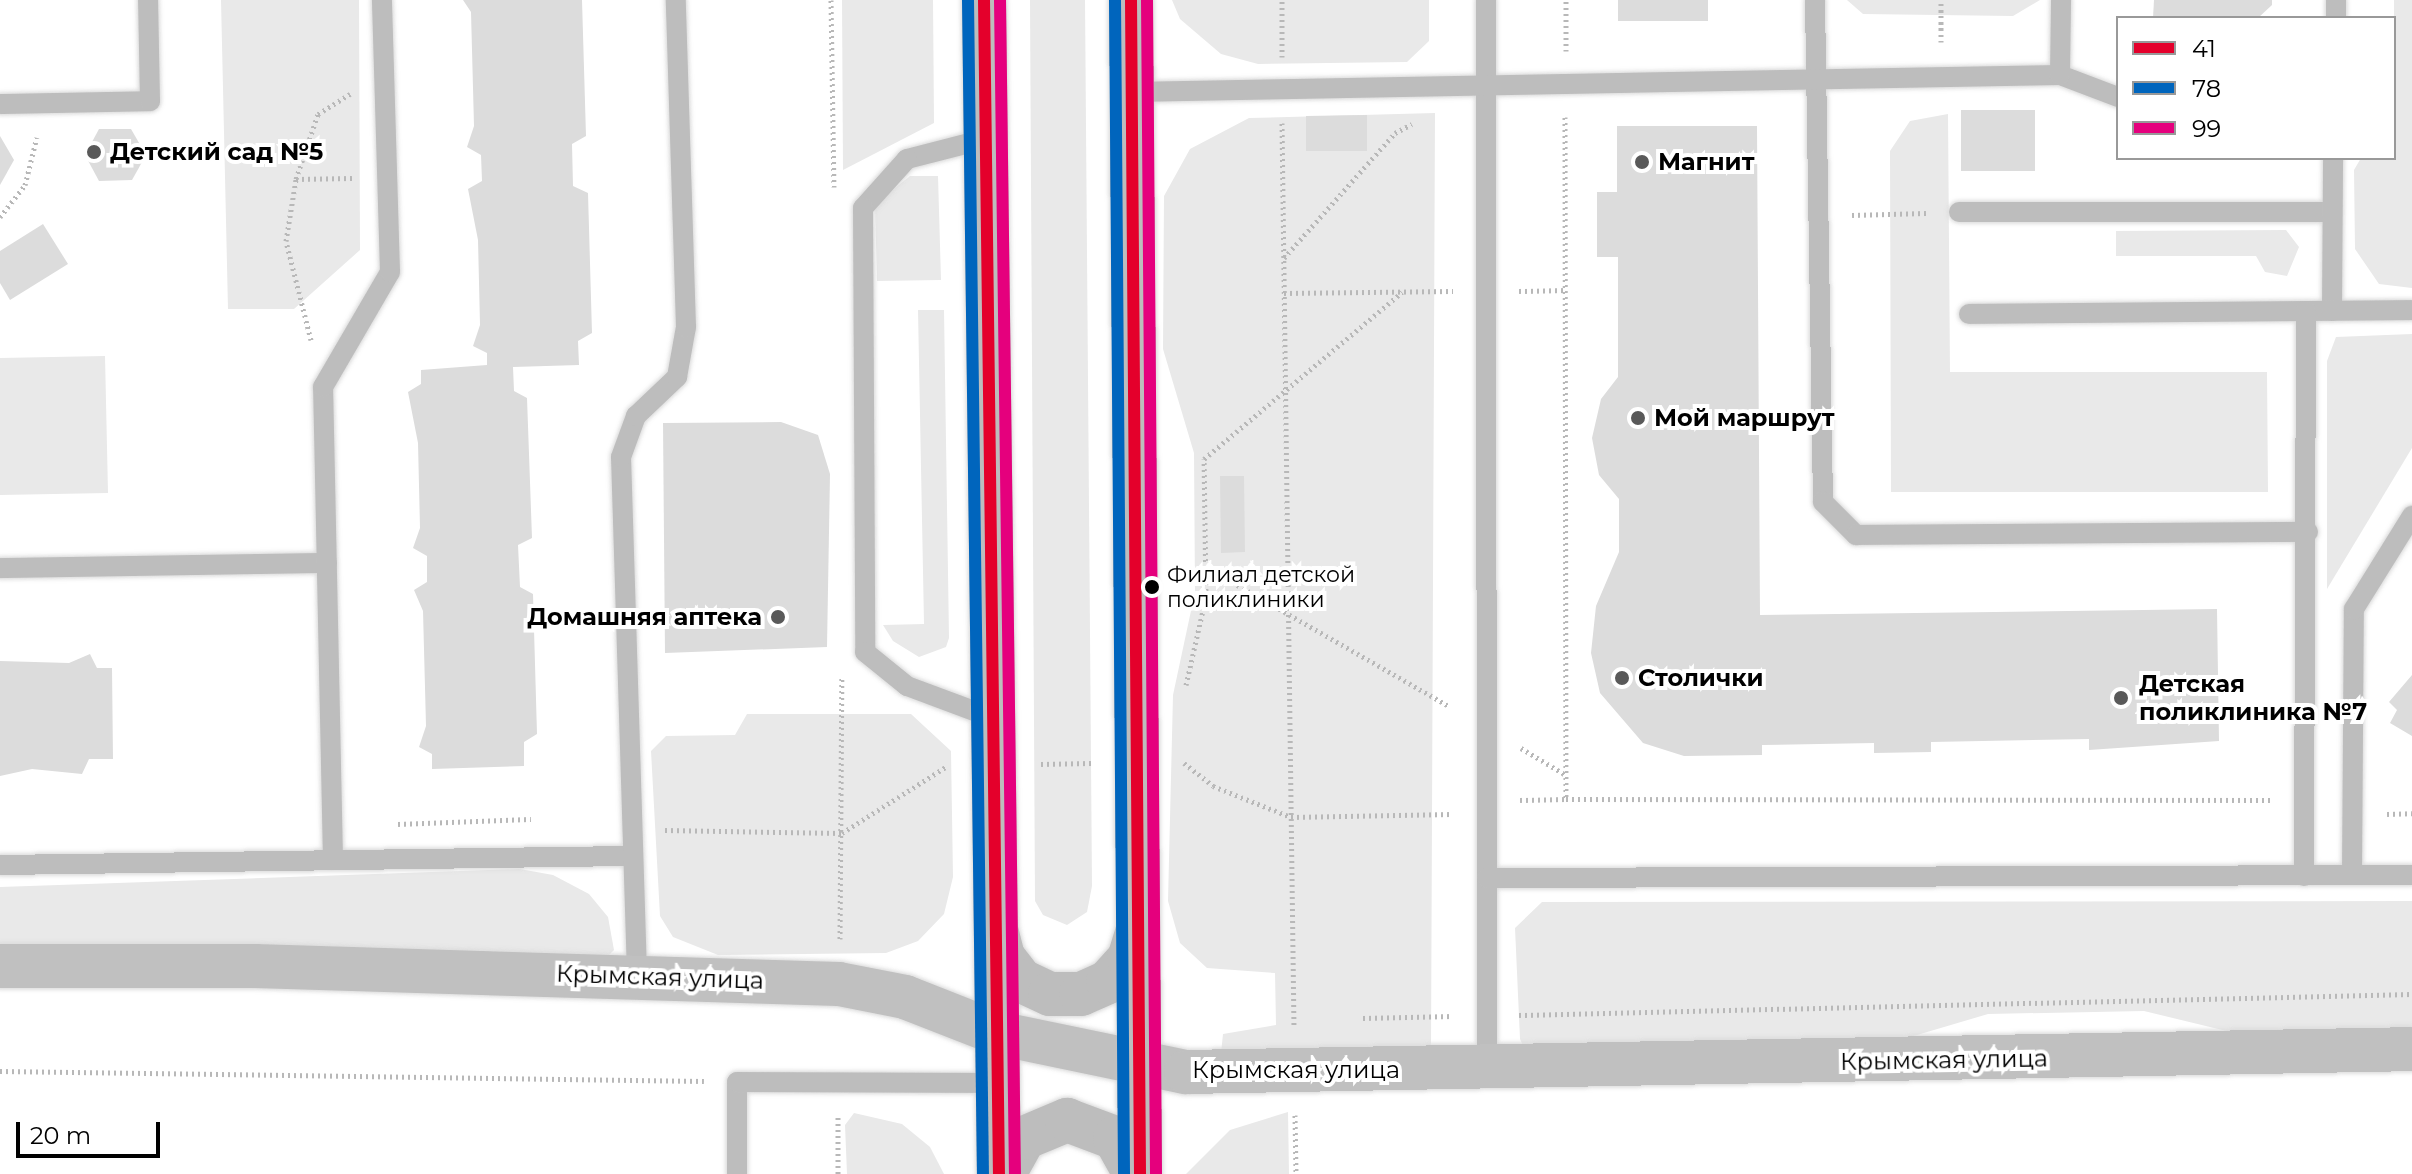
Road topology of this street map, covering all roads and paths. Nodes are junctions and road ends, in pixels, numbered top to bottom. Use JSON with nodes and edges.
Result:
{"nodes":[{"id":1,"x":148,"y":0,"type":"edge"},
{"id":2,"x":382,"y":0,"type":"edge"},
{"id":3,"x":676,"y":0,"type":"edge"},
{"id":4,"x":984,"y":0,"type":"edge"},
{"id":5,"x":1131,"y":0,"type":"edge"},
{"id":6,"x":1282,"y":0,"type":"edge"},
{"id":7,"x":1486,"y":0,"type":"edge"},
{"id":8,"x":1566,"y":0,"type":"edge"},
{"id":9,"x":1815,"y":0,"type":"edge"},
{"id":10,"x":1941,"y":0,"type":"edge"},
{"id":11,"x":2061,"y":0,"type":"edge"},
{"id":12,"x":386,"y":71,"type":"junction"},
{"id":13,"x":1940,"y":75,"type":"junction"},
{"id":14,"x":2060,"y":75,"type":"junction"},
{"id":15,"x":1816,"y":78,"type":"junction"},
{"id":16,"x":1565,"y":83,"type":"junction"},
{"id":17,"x":1485,"y":85,"type":"junction"},
{"id":18,"x":1282,"y":88,"type":"junction"},
{"id":19,"x":1131,"y":92,"type":"junction"},
{"id":20,"x":2116,"y":96,"type":"edge"},
{"id":21,"x":0,"y":104,"type":"edge"},
{"id":22,"x":1421,"y":119,"type":"dead end"},
{"id":23,"x":38,"y":123,"type":"dead end"},
{"id":24,"x":985,"y":139,"type":"junction"},
{"id":25,"x":2333,"y":160,"type":"edge"},
{"id":26,"x":389,"y":177,"type":"junction"},
{"id":27,"x":296,"y":179,"type":"junction"},
{"id":28,"x":1959,"y":212,"type":"joint"},
{"id":29,"x":2332,"y":212,"type":"junction"},
{"id":30,"x":1818,"y":216,"type":"junction"},
{"id":31,"x":0,"y":217,"type":"edge"},
{"id":32,"x":1284,"y":259,"type":"junction"},
{"id":33,"x":1566,"y":290,"type":"junction"},
{"id":34,"x":1486,"y":291,"type":"junction"},
{"id":35,"x":1402,"y":292,"type":"junction"},
{"id":36,"x":1284,"y":293,"type":"junction"},
{"id":37,"x":2412,"y":310,"type":"edge"},
{"id":38,"x":2306,"y":311,"type":"junction"},
{"id":39,"x":2332,"y":311,"type":"junction"},
{"id":40,"x":1969,"y":314,"type":"dead end"},
{"id":41,"x":323,"y":387,"type":"junction"},
{"id":42,"x":1286,"y":394,"type":"junction"},
{"id":43,"x":2412,"y":516,"type":"edge"},
{"id":44,"x":2308,"y":532,"type":"junction"},
{"id":45,"x":327,"y":563,"type":"junction"},
{"id":46,"x":1205,"y":566,"type":"junction"},
{"id":47,"x":0,"y":568,"type":"edge"},
{"id":48,"x":1289,"y":613,"type":"junction"},
{"id":49,"x":1185,"y":689,"type":"dead end"},
{"id":50,"x":993,"y":718,"type":"junction"},
{"id":51,"x":1487,"y":728,"type":"junction"},
{"id":52,"x":1182,"y":748,"type":"dead end"},
{"id":53,"x":1183,"y":762,"type":"dead end"},
{"id":54,"x":1566,"y":775,"type":"junction"},
{"id":55,"x":2305,"y":806,"type":"junction"},
{"id":56,"x":2412,"y":813,"type":"edge"},
{"id":57,"x":2353,"y":814,"type":"junction"},
{"id":58,"x":630,"y":856,"type":"junction"},
{"id":59,"x":333,"y":860,"type":"junction"},
{"id":60,"x":0,"y":865,"type":"edge"},
{"id":61,"x":2352,"y":875,"type":"junction"},
{"id":62,"x":2412,"y":875,"type":"edge"},
{"id":63,"x":2304,"y":876,"type":"junction"},
{"id":64,"x":1487,"y":878,"type":"junction"},
{"id":65,"x":996,"y":927,"type":"junction"},
{"id":66,"x":1138,"y":929,"type":"junction"},
{"id":67,"x":0,"y":966,"type":"edge"},
{"id":68,"x":637,"y":974,"type":"junction"},
{"id":69,"x":2412,"y":994,"type":"edge"},
{"id":70,"x":1487,"y":1015,"type":"junction"},
{"id":71,"x":1354,"y":1018,"type":"dead end"},
{"id":72,"x":1294,"y":1019,"type":"junction"},
{"id":73,"x":1309,"y":1019,"type":"dead end"},
{"id":74,"x":997,"y":1033,"type":"junction"},
{"id":75,"x":2412,"y":1049,"type":"edge"},
{"id":76,"x":1139,"y":1063,"type":"junction"},
{"id":77,"x":1295,"y":1067,"type":"junction"},
{"id":78,"x":0,"y":1071,"type":"edge"},
{"id":79,"x":1487,"y":1071,"type":"junction"},
{"id":80,"x":737,"y":1082,"type":"junction"},
{"id":81,"x":998,"y":1083,"type":"junction"},
{"id":82,"x":737,"y":1174,"type":"edge"},
{"id":83,"x":1002,"y":1174,"type":"edge"},
{"id":84,"x":1137,"y":1174,"type":"edge"},
{"id":85,"x":1296,"y":1174,"type":"edge"}],
"edges":[{"from":1,"to":21,"type":"lane"},
{"from":2,"to":12,"type":"lane"},
{"from":3,"to":58,"type":"lane"},
{"from":4,"to":24,"type":"main road"},
{"from":5,"to":19,"type":"main road"},
{"from":6,"to":18,"type":"path"},
{"from":7,"to":17,"type":"lane"},
{"from":8,"to":16,"type":"path"},
{"from":9,"to":15,"type":"lane"},
{"from":10,"to":13,"type":"path"},
{"from":11,"to":14,"type":"lane"},
{"from":12,"to":26,"type":"lane"},
{"from":12,"to":27,"type":"path"},
{"from":13,"to":14,"type":"lane"},
{"from":13,"to":15,"type":"lane"},
{"from":14,"to":20,"type":"lane"},
{"from":15,"to":16,"type":"lane"},
{"from":15,"to":30,"type":"lane"},
{"from":16,"to":17,"type":"lane"},
{"from":16,"to":33,"type":"path"},
{"from":17,"to":18,"type":"lane"},
{"from":17,"to":34,"type":"lane"},
{"from":18,"to":19,"type":"lane"},
{"from":18,"to":32,"type":"path"},
{"from":19,"to":66,"type":"main road"},
{"from":22,"to":32,"type":"path"},
{"from":23,"to":31,"type":"path"},
{"from":24,"to":50,"type":"main road"},
{"from":24,"to":50,"type":"lane"},
{"from":25,"to":29,"type":"lane"},
{"from":26,"to":27,"type":"path"},
{"from":26,"to":41,"type":"lane"},
{"from":27,"to":41,"type":"path"},
{"from":28,"to":29,"type":"lane"},
{"from":28,"to":30,"type":"path"},
{"from":29,"to":39,"type":"lane"},
{"from":30,"to":44,"type":"lane"},
{"from":32,"to":36,"type":"path"},
{"from":33,"to":34,"type":"path"},
{"from":33,"to":54,"type":"path"},
{"from":34,"to":35,"type":"path"},
{"from":34,"to":51,"type":"lane"},
{"from":35,"to":36,"type":"path"},
{"from":35,"to":42,"type":"path"},
{"from":36,"to":42,"type":"path"},
{"from":37,"to":39,"type":"lane"},
{"from":38,"to":39,"type":"lane"},
{"from":38,"to":40,"type":"lane"},
{"from":38,"to":44,"type":"lane"},
{"from":41,"to":45,"type":"lane"},
{"from":42,"to":46,"type":"path"},
{"from":42,"to":48,"type":"path"},
{"from":43,"to":57,"type":"lane"},
{"from":44,"to":55,"type":"lane"},
{"from":45,"to":47,"type":"lane"},
{"from":45,"to":59,"type":"lane"},
{"from":46,"to":48,"type":"path"},
{"from":46,"to":49,"type":"path"},
{"from":48,"to":51,"type":"path"},
{"from":48,"to":72,"type":"path"},
{"from":50,"to":65,"type":"main road"},
{"from":51,"to":54,"type":"path"},
{"from":51,"to":64,"type":"lane"},
{"from":52,"to":53,"type":"path"},
{"from":54,"to":55,"type":"path"},
{"from":55,"to":63,"type":"lane"},
{"from":56,"to":57,"type":"path"},
{"from":57,"to":61,"type":"lane"},
{"from":58,"to":59,"type":"lane"},
{"from":58,"to":68,"type":"lane"},
{"from":59,"to":60,"type":"lane"},
{"from":61,"to":62,"type":"lane"},
{"from":61,"to":63,"type":"lane"},
{"from":63,"to":64,"type":"lane"},
{"from":64,"to":70,"type":"lane"},
{"from":65,"to":66,"type":"main road"},
{"from":65,"to":74,"type":"main road"},
{"from":66,"to":76,"type":"main road"},
{"from":67,"to":68,"type":"street","name":"Крымская улица"},
{"from":68,"to":74,"type":"street","name":"Крымская улица"},
{"from":69,"to":70,"type":"path"},
{"from":70,"to":71,"type":"path"},
{"from":70,"to":79,"type":"lane"},
{"from":72,"to":73,"type":"path"},
{"from":72,"to":77,"type":"path"},
{"from":74,"to":76,"type":"street","name":"Крымская улица"},
{"from":74,"to":81,"type":"main road"},
{"from":75,"to":79,"type":"street","name":"Крымская улица"},
{"from":76,"to":77,"type":"street","name":"Крымская улица"},
{"from":76,"to":84,"type":"main road"},
{"from":77,"to":79,"type":"street","name":"Крымская улица"},
{"from":77,"to":85,"type":"path"},
{"from":78,"to":80,"type":"path"},
{"from":80,"to":81,"type":"lane"},
{"from":80,"to":82,"type":"lane"},
{"from":81,"to":83,"type":"main road"},
{"from":83,"to":84,"type":"main road"}]}
